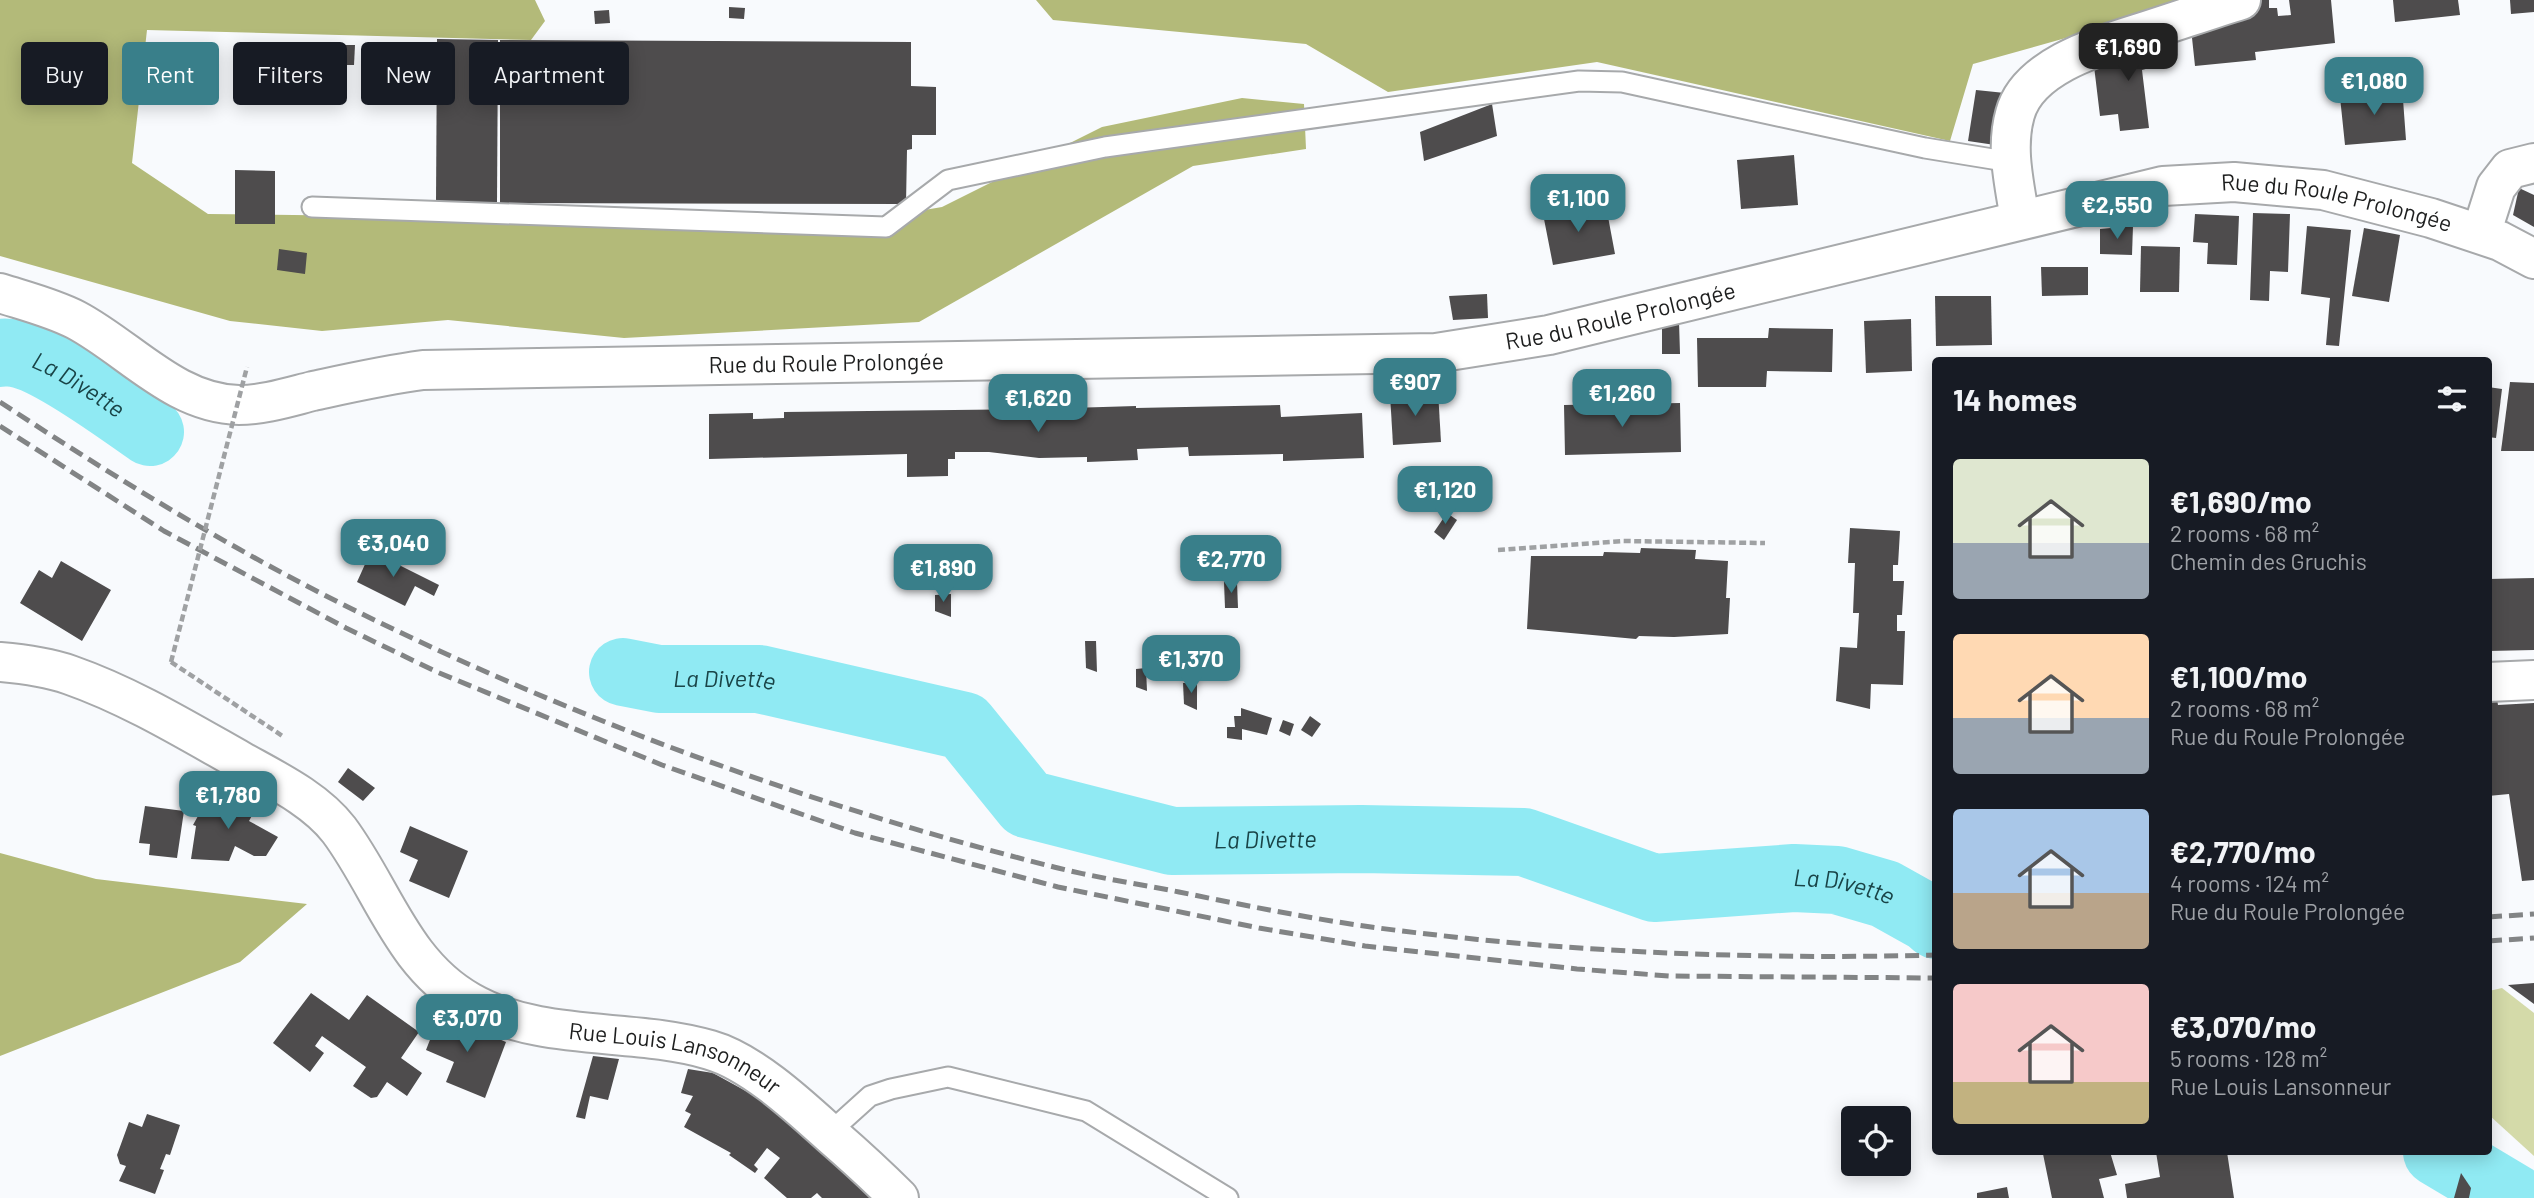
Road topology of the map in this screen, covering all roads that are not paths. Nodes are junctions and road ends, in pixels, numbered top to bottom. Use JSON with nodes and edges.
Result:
{"nodes":[{"id":1,"x":2241,"y":0,"type":"edge"},
{"id":2,"x":2011,"y":162,"type":"junction"},
{"id":3,"x":2534,"y":163,"type":"edge"},
{"id":4,"x":312,"y":207,"type":"dead end"},
{"id":5,"x":2020,"y":220,"type":"junction"},
{"id":6,"x":2481,"y":234,"type":"junction"},
{"id":7,"x":2534,"y":259,"type":"edge"},
{"id":8,"x":0,"y":293,"type":"edge"},
{"id":9,"x":0,"y":662,"type":"edge"},
{"id":10,"x":2534,"y":680,"type":"edge"},
{"id":11,"x":2492,"y":682,"type":"edge"},
{"id":12,"x":829,"y":1133,"type":"junction"},
{"id":13,"x":899,"y":1198,"type":"edge"},
{"id":14,"x":1228,"y":1198,"type":"edge"}],
"edges":[{"from":1,"to":2,"type":"street"},
{"from":2,"to":4,"type":"lane"},
{"from":2,"to":5,"type":"street"},
{"from":3,"to":6,"type":"street"},
{"from":5,"to":6,"type":"street","name":"Rue du Roule Prolongée"},
{"from":5,"to":8,"type":"street","name":"Rue du Roule Prolongée"},
{"from":6,"to":7,"type":"street","name":"Rue du Roule Prolongée"},
{"from":9,"to":12,"type":"street","name":"Rue Louis Lansonneur"},
{"from":10,"to":11,"type":"street"},
{"from":12,"to":13,"type":"street","name":"Rue Louis Lansonneur"},
{"from":12,"to":14,"type":"lane"}]}
